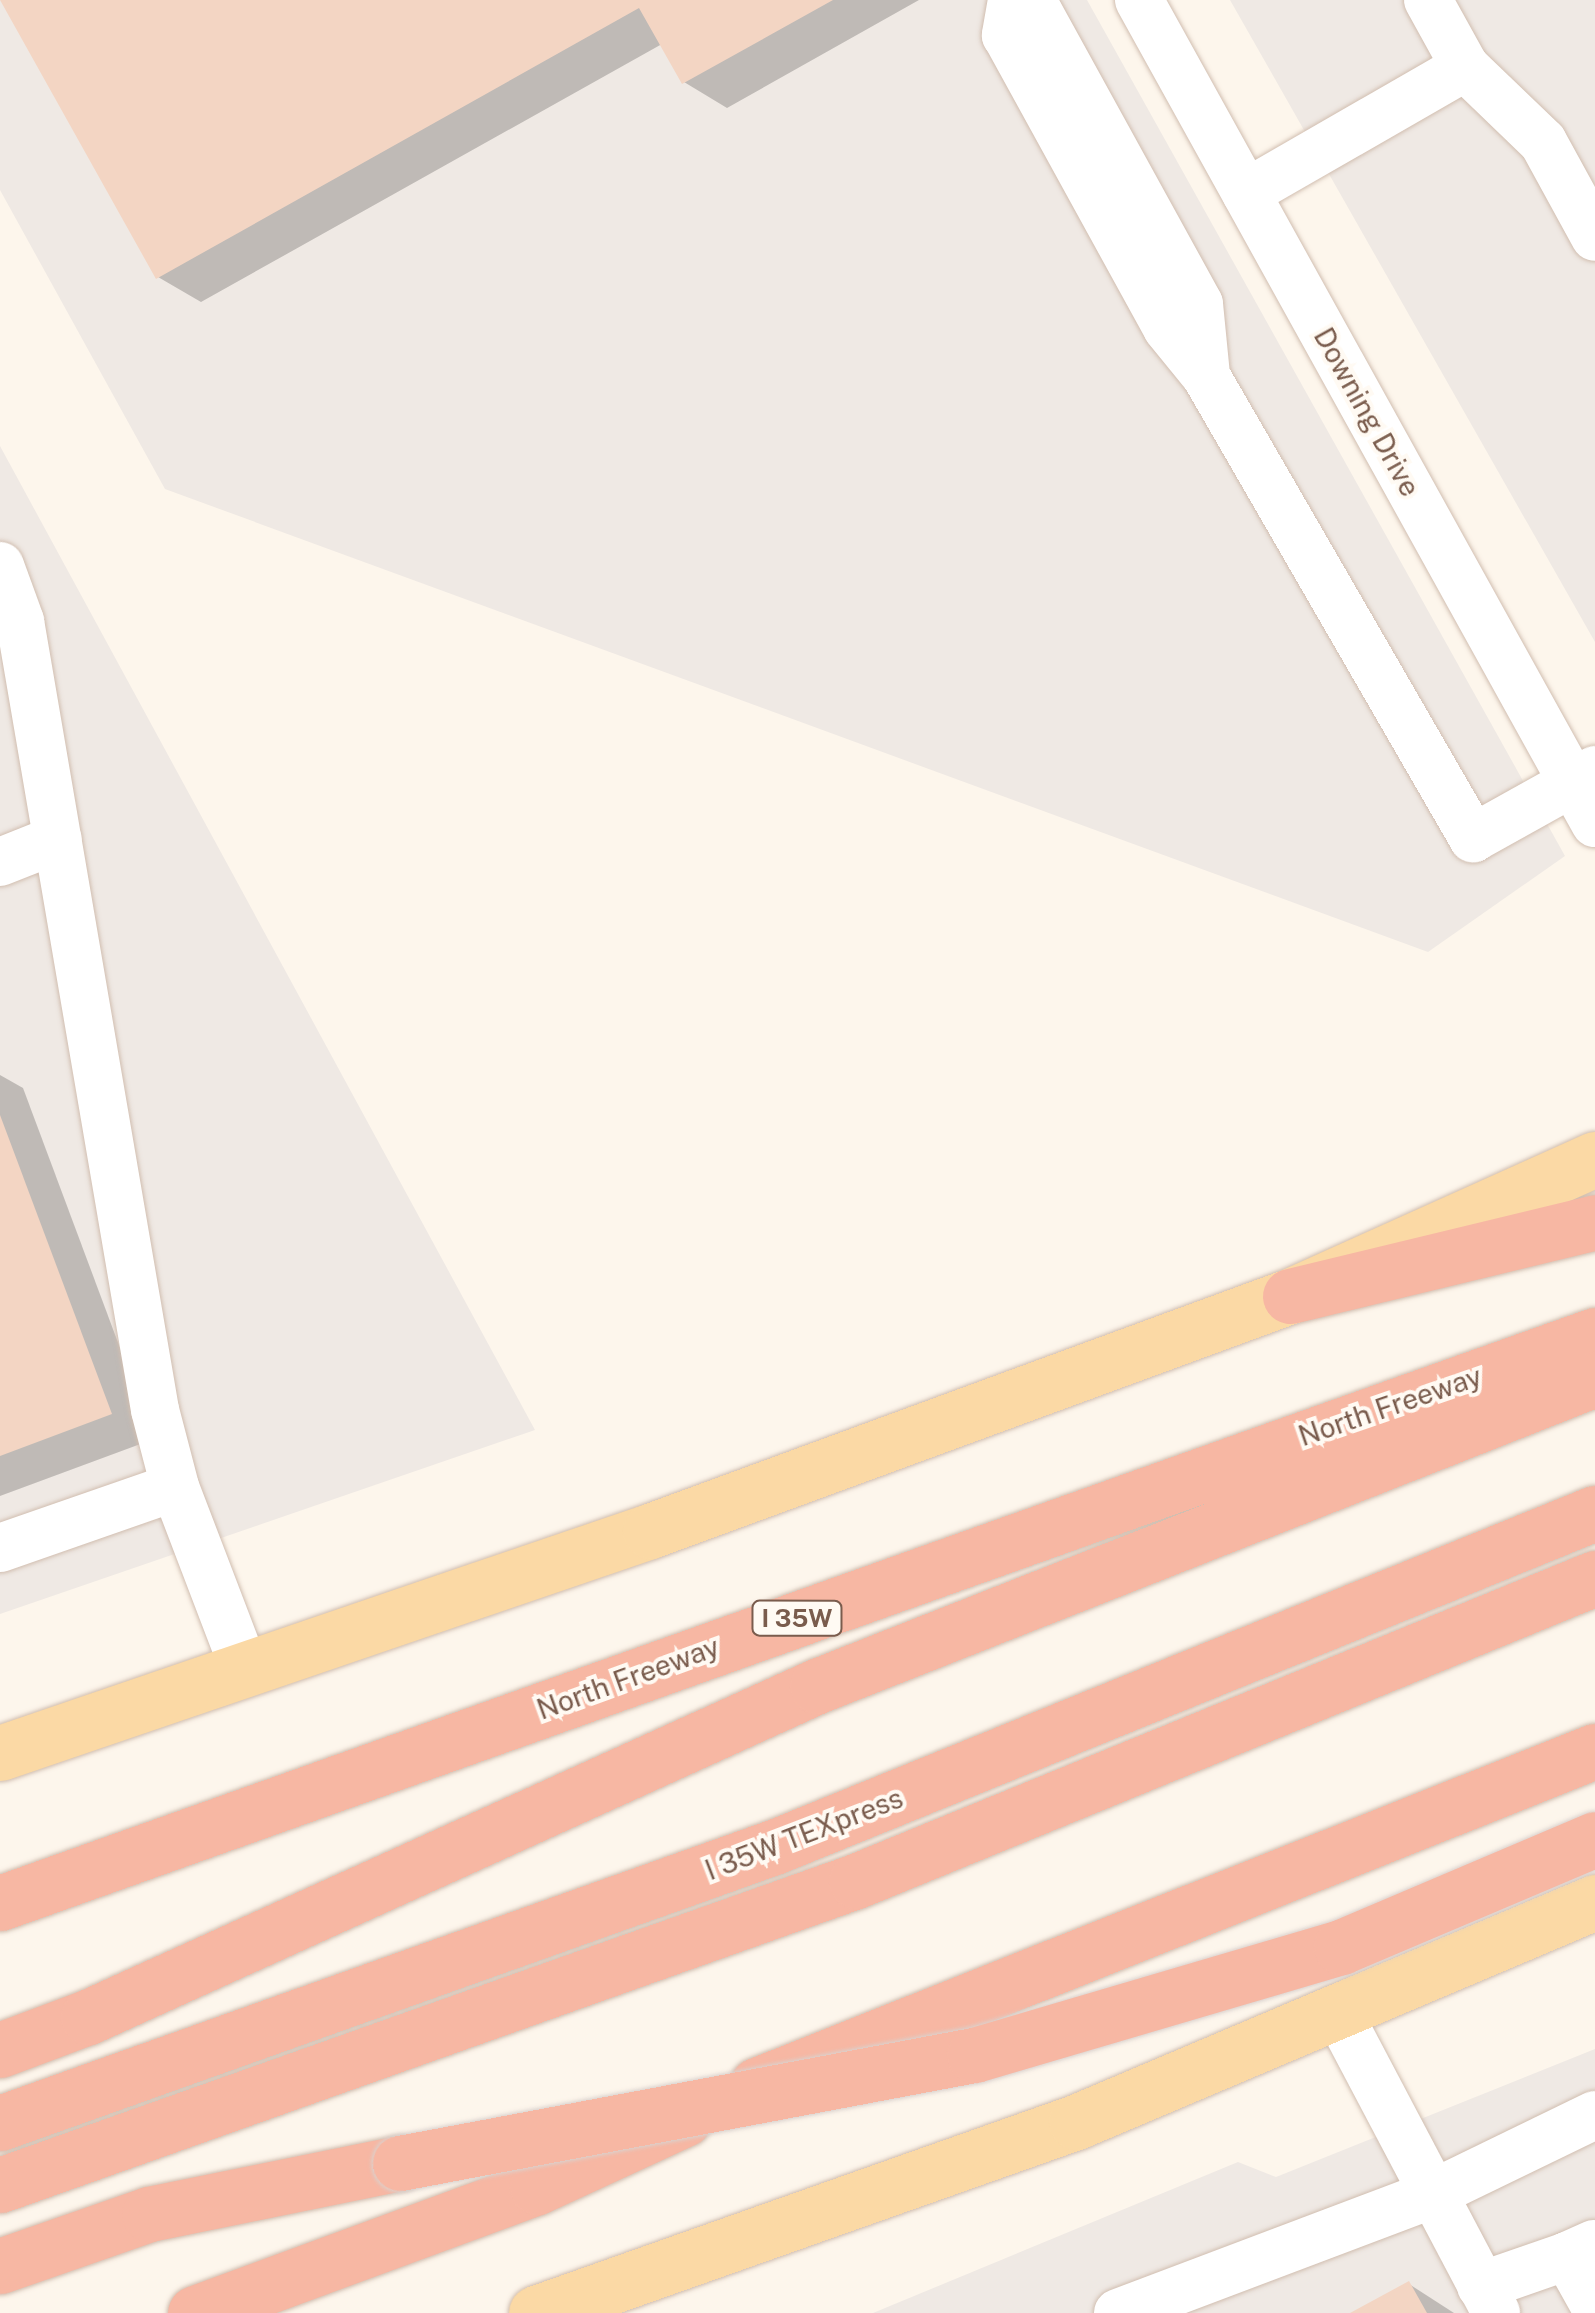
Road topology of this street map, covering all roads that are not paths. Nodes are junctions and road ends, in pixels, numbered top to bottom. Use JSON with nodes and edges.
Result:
{"nodes":[{"id":1,"x":1012,"y":0,"type":"edge"},
{"id":2,"x":1140,"y":0,"type":"edge"},
{"id":3,"x":1428,"y":0,"type":"edge"},
{"id":4,"x":1465,"y":67,"type":"junction"},
{"id":5,"x":1246,"y":193,"type":"junction"},
{"id":6,"x":1595,"y":237,"type":"edge"},
{"id":7,"x":0,"y":566,"type":"edge"},
{"id":8,"x":1584,"y":776,"type":"edge"},
{"id":9,"x":1595,"y":823,"type":"edge"},
{"id":10,"x":58,"y":840,"type":"junction"},
{"id":11,"x":0,"y":862,"type":"edge"},
{"id":12,"x":1595,"y":1159,"type":"edge"},
{"id":13,"x":1595,"y":1222,"type":"edge"},
{"id":14,"x":1290,"y":1296,"type":"junction"},
{"id":15,"x":1595,"y":1334,"type":"edge"},
{"id":16,"x":1595,"y":1379,"type":"edge"},
{"id":17,"x":175,"y":1486,"type":"junction"},
{"id":18,"x":1595,"y":1512,"type":"edge"},
{"id":19,"x":0,"y":1548,"type":"edge"},
{"id":20,"x":1595,"y":1578,"type":"edge"},
{"id":21,"x":245,"y":1670,"type":"junction"},
{"id":22,"x":1595,"y":1751,"type":"edge"},
{"id":23,"x":0,"y":1753,"type":"edge"},
{"id":24,"x":1595,"y":1839,"type":"edge"},
{"id":25,"x":1595,"y":1902,"type":"edge"},
{"id":26,"x":0,"y":1903,"type":"edge"},
{"id":27,"x":1337,"y":2011,"type":"junction"},
{"id":28,"x":0,"y":2050,"type":"edge"},
{"id":29,"x":1595,"y":2115,"type":"edge"},
{"id":30,"x":0,"y":2123,"type":"edge"},
{"id":31,"x":0,"y":2185,"type":"edge"},
{"id":32,"x":1430,"y":2195,"type":"junction"},
{"id":33,"x":1581,"y":2250,"type":"edge"},
{"id":34,"x":0,"y":2266,"type":"edge"},
{"id":35,"x":1488,"y":2299,"type":"edge"},
{"id":36,"x":1595,"y":2306,"type":"edge"},
{"id":37,"x":194,"y":2313,"type":"edge"},
{"id":38,"x":536,"y":2313,"type":"edge"},
{"id":39,"x":1118,"y":2313,"type":"edge"}],
"edges":[{"from":1,"to":8,"type":"street"},
{"from":2,"to":5,"type":"street","name":"Downing Drive"},
{"from":3,"to":4,"type":"street"},
{"from":4,"to":5,"type":"street"},
{"from":4,"to":6,"type":"street"},
{"from":5,"to":8,"type":"street","name":"Downing Drive"},
{"from":7,"to":10,"type":"street"},
{"from":8,"to":9,"type":"street","name":"Downing Drive"},
{"from":10,"to":11,"type":"street"},
{"from":10,"to":17,"type":"street"},
{"from":12,"to":14,"type":"main road"},
{"from":13,"to":14,"type":"highway"},
{"from":14,"to":21,"type":"main road"},
{"from":15,"to":26,"type":"highway","name":"North Freeway","number":"I 35W"},
{"from":16,"to":28,"type":"highway"},
{"from":17,"to":19,"type":"street"},
{"from":17,"to":21,"type":"street"},
{"from":18,"to":30,"type":"highway","name":"I 35W TEXpress"},
{"from":20,"to":31,"type":"highway"},
{"from":21,"to":23,"type":"main road"},
{"from":22,"to":37,"type":"highway"},
{"from":24,"to":34,"type":"highway","bridge":true},
{"from":25,"to":27,"type":"main road"},
{"from":27,"to":32,"type":"street"},
{"from":27,"to":38,"type":"main road"},
{"from":29,"to":32,"type":"street"},
{"from":32,"to":35,"type":"street"},
{"from":32,"to":39,"type":"street"},
{"from":33,"to":35,"type":"street"},
{"from":33,"to":36,"type":"street"}]}
